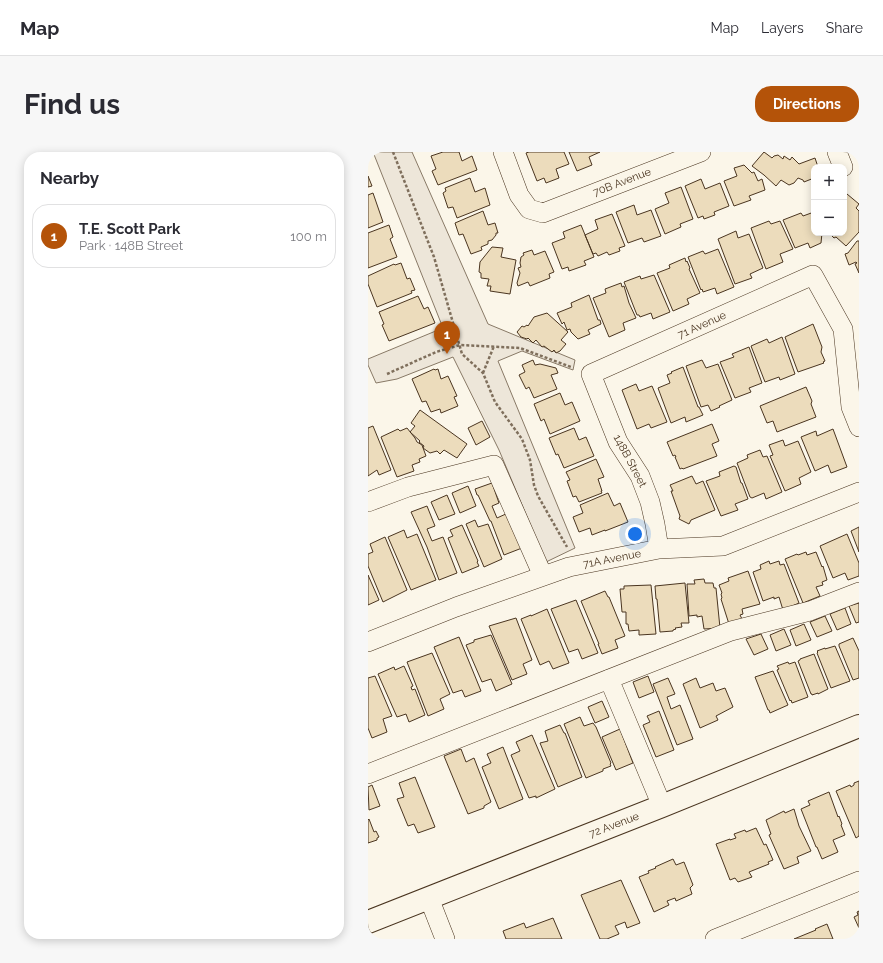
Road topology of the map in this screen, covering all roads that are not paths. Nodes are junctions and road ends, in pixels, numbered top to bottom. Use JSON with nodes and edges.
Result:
{"nodes":[{"id":1,"x":503,"y":152,"type":"edge"},
{"id":2,"x":701,"y":152,"type":"edge"},
{"id":3,"x":837,"y":152,"type":"edge"},
{"id":4,"x":842,"y":164,"type":"edge"},
{"id":5,"x":591,"y":374,"type":"joint"},
{"id":6,"x":859,"y":427,"type":"edge"},
{"id":7,"x":859,"y":492,"type":"edge"},
{"id":8,"x":368,"y":502,"type":"edge"},
{"id":9,"x":659,"y":549,"type":"junction"},
{"id":10,"x":543,"y":576,"type":"junction"},
{"id":11,"x":859,"y":592,"type":"edge"},
{"id":12,"x":368,"y":642,"type":"edge"},
{"id":13,"x":609,"y":679,"type":"junction"},
{"id":14,"x":859,"y":726,"type":"edge"},
{"id":15,"x":368,"y":774,"type":"edge"},
{"id":16,"x":662,"y":806,"type":"junction"},
{"id":17,"x":859,"y":881,"type":"edge"},
{"id":18,"x":429,"y":898,"type":"junction"},
{"id":19,"x":368,"y":922,"type":"edge"},
{"id":20,"x":445,"y":939,"type":"edge"},
{"id":21,"x":715,"y":939,"type":"edge"}],
"edges":[{"from":1,"to":2,"type":"street","name":"70B Avenue"},
{"from":3,"to":4,"type":"street"},
{"from":5,"to":6,"type":"street","name":"71 Avenue"},
{"from":5,"to":9,"type":"street","name":"148B Street"},
{"from":7,"to":9,"type":"street","name":"71A Avenue"},
{"from":8,"to":10,"type":"street"},
{"from":9,"to":10,"type":"street","name":"71A Avenue"},
{"from":10,"to":12,"type":"street","name":"71A Avenue"},
{"from":11,"to":13,"type":"street"},
{"from":13,"to":15,"type":"street"},
{"from":13,"to":16,"type":"street"},
{"from":14,"to":16,"type":"main road","name":"72 Avenue"},
{"from":16,"to":18,"type":"main road","name":"72 Avenue"},
{"from":17,"to":21,"type":"street"},
{"from":18,"to":19,"type":"main road","name":"72 Avenue"},
{"from":18,"to":20,"type":"street"}]}
